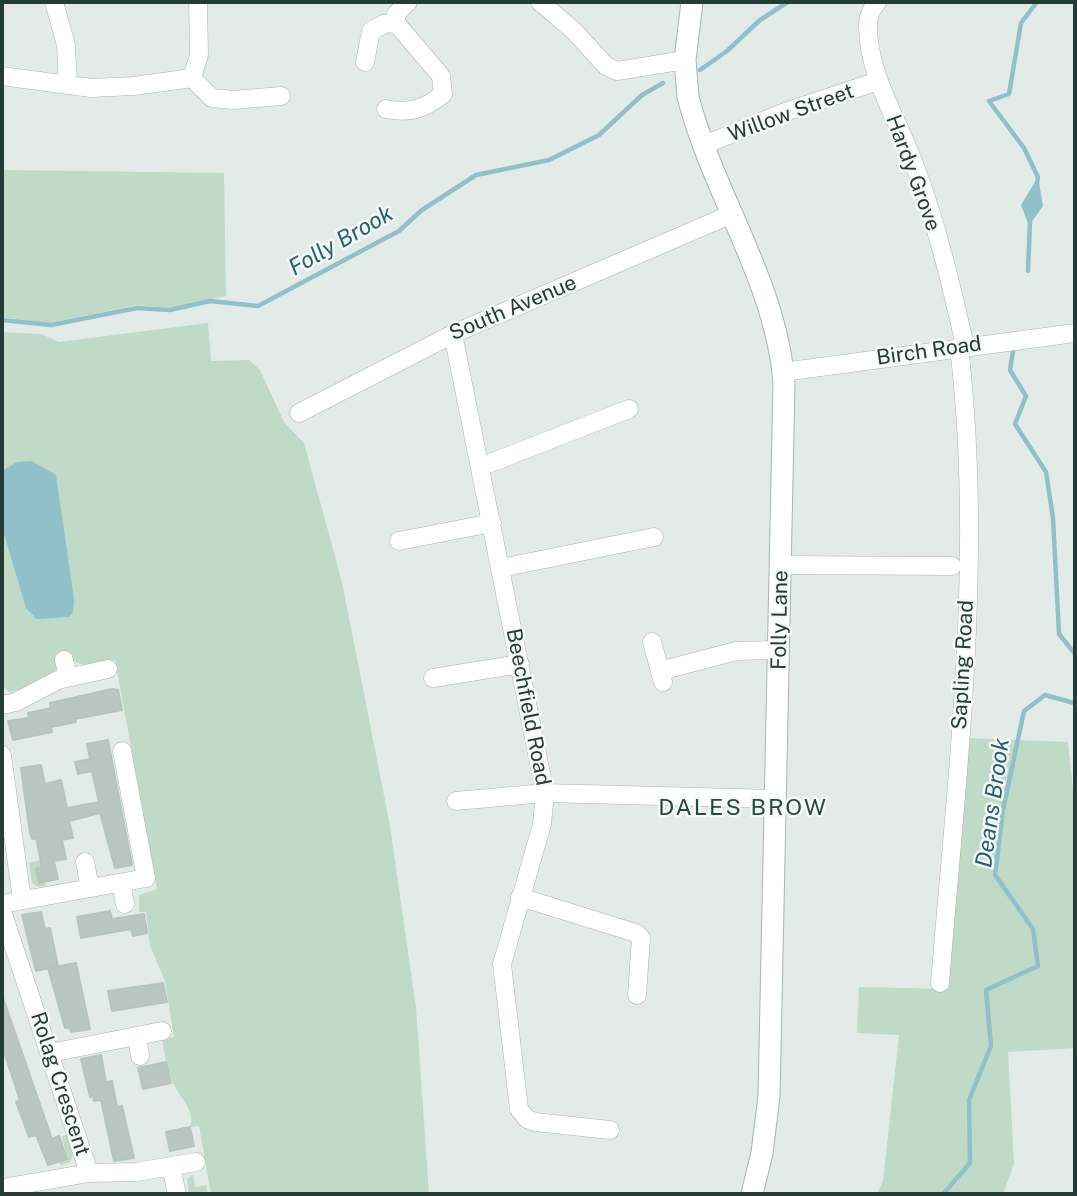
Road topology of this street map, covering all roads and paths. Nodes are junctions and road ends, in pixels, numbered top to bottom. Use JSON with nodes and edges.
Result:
{"nodes":[{"id":1,"x":54,"y":2,"type":"edge"},
{"id":2,"x":198,"y":2,"type":"edge"},
{"id":3,"x":408,"y":2,"type":"edge"},
{"id":4,"x":540,"y":2,"type":"edge"},
{"id":5,"x":692,"y":2,"type":"edge"},
{"id":6,"x":877,"y":2,"type":"edge"},
{"id":7,"x":396,"y":23,"type":"junction"},
{"id":8,"x":685,"y":60,"type":"junction"},
{"id":9,"x":365,"y":62,"type":"dead end"},
{"id":10,"x":2,"y":76,"type":"edge"},
{"id":11,"x":192,"y":78,"type":"junction"},
{"id":12,"x":878,"y":81,"type":"junction"},
{"id":13,"x":68,"y":85,"type":"junction"},
{"id":14,"x":281,"y":96,"type":"dead end"},
{"id":15,"x":386,"y":109,"type":"dead end"},
{"id":16,"x":704,"y":145,"type":"junction"},
{"id":17,"x":732,"y":214,"type":"junction"},
{"id":18,"x":1075,"y":332,"type":"edge"},
{"id":19,"x":453,"y":334,"type":"junction"},
{"id":20,"x":962,"y":346,"type":"junction"},
{"id":21,"x":783,"y":372,"type":"junction"},
{"id":22,"x":629,"y":408,"type":"dead end"},
{"id":23,"x":299,"y":413,"type":"dead end"},
{"id":24,"x":480,"y":467,"type":"junction"},
{"id":25,"x":492,"y":523,"type":"junction"},
{"id":26,"x":654,"y":537,"type":"dead end"},
{"id":27,"x":399,"y":541,"type":"dead end"},
{"id":28,"x":781,"y":565,"type":"junction"},
{"id":29,"x":952,"y":566,"type":"dead end"},
{"id":30,"x":501,"y":568,"type":"junction"},
{"id":31,"x":652,"y":642,"type":"dead end"},
{"id":32,"x":779,"y":650,"type":"junction"},
{"id":33,"x":520,"y":664,"type":"junction"},
{"id":34,"x":108,"y":669,"type":"dead end"},
{"id":35,"x":433,"y":678,"type":"dead end"},
{"id":36,"x":2,"y":705,"type":"edge"},
{"id":37,"x":122,"y":751,"type":"dead end"},
{"id":38,"x":2,"y":755,"type":"edge"},
{"id":39,"x":545,"y":793,"type":"junction"},
{"id":40,"x":775,"y":799,"type":"junction"},
{"id":41,"x":456,"y":801,"type":"dead end"},
{"id":42,"x":85,"y":862,"type":"dead end"},
{"id":43,"x":121,"y":883,"type":"junction"},
{"id":44,"x":90,"y":888,"type":"junction"},
{"id":45,"x":520,"y":897,"type":"junction"},
{"id":46,"x":22,"y":900,"type":"junction"},
{"id":47,"x":2,"y":904,"type":"edge"},
{"id":48,"x":125,"y":904,"type":"dead end"},
{"id":49,"x":2,"y":911,"type":"edge"},
{"id":50,"x":940,"y":983,"type":"dead end"},
{"id":51,"x":637,"y":995,"type":"dead end"},
{"id":52,"x":162,"y":1031,"type":"dead end"},
{"id":53,"x":137,"y":1036,"type":"junction"},
{"id":54,"x":50,"y":1052,"type":"junction"},
{"id":55,"x":140,"y":1056,"type":"dead end"},
{"id":56,"x":610,"y":1130,"type":"dead end"},
{"id":57,"x":197,"y":1162,"type":"dead end"},
{"id":58,"x":172,"y":1166,"type":"junction"},
{"id":59,"x":89,"y":1173,"type":"junction"},
{"id":60,"x":2,"y":1188,"type":"edge"},
{"id":61,"x":176,"y":1190,"type":"dead end"},
{"id":62,"x":752,"y":1194,"type":"edge"}],
"edges":[{"from":1,"to":13,"type":"street"},
{"from":2,"to":11,"type":"street"},
{"from":3,"to":7,"type":"street"},
{"from":4,"to":8,"type":"street"},
{"from":5,"to":8,"type":"main road","name":"Folly Lane"},
{"from":6,"to":12,"type":"street","name":"Hardy Grove"},
{"from":7,"to":9,"type":"street"},
{"from":7,"to":15,"type":"street"},
{"from":8,"to":16,"type":"main road","name":"Folly Lane"},
{"from":10,"to":13,"type":"street"},
{"from":11,"to":13,"type":"street"},
{"from":11,"to":14,"type":"street"},
{"from":12,"to":16,"type":"street","name":"Willow Street"},
{"from":12,"to":20,"type":"street","name":"Hardy Grove"},
{"from":16,"to":17,"type":"main road","name":"Folly Lane"},
{"from":17,"to":19,"type":"street","name":"South Avenue"},
{"from":17,"to":21,"type":"main road","name":"Folly Lane"},
{"from":18,"to":20,"type":"street","name":"Birch Road"},
{"from":19,"to":23,"type":"street","name":"South Avenue"},
{"from":19,"to":24,"type":"street","name":"Beechfield Road"},
{"from":20,"to":21,"type":"street","name":"Birch Road"},
{"from":20,"to":50,"type":"street","name":"Sapling Road"},
{"from":21,"to":28,"type":"main road","name":"Folly Lane"},
{"from":22,"to":24,"type":"street"},
{"from":24,"to":25,"type":"street","name":"Beechfield Road"},
{"from":25,"to":27,"type":"street"},
{"from":25,"to":30,"type":"street","name":"Beechfield Road"},
{"from":26,"to":30,"type":"street"},
{"from":28,"to":29,"type":"street"},
{"from":28,"to":32,"type":"main road","name":"Folly Lane"},
{"from":30,"to":33,"type":"street","name":"Beechfield Road"},
{"from":31,"to":32,"type":"street"},
{"from":32,"to":40,"type":"main road","name":"Folly Lane"},
{"from":33,"to":35,"type":"street"},
{"from":33,"to":39,"type":"street","name":"Beechfield Road"},
{"from":34,"to":36,"type":"street"},
{"from":37,"to":43,"type":"street"},
{"from":38,"to":46,"type":"street"},
{"from":39,"to":40,"type":"street"},
{"from":39,"to":41,"type":"street"},
{"from":39,"to":45,"type":"street","name":"Beechfield Road"},
{"from":40,"to":62,"type":"main road","name":"Folly Lane"},
{"from":42,"to":44,"type":"street"},
{"from":43,"to":44,"type":"street"},
{"from":43,"to":48,"type":"street"},
{"from":44,"to":46,"type":"street"},
{"from":45,"to":51,"type":"street"},
{"from":45,"to":56,"type":"street","name":"Beechfield Road"},
{"from":46,"to":47,"type":"street"},
{"from":49,"to":54,"type":"street","name":"Rolag Crescent"},
{"from":52,"to":53,"type":"street"},
{"from":53,"to":54,"type":"street"},
{"from":53,"to":55,"type":"street"},
{"from":54,"to":59,"type":"street","name":"Rolag Crescent"},
{"from":57,"to":58,"type":"street"},
{"from":58,"to":59,"type":"street"},
{"from":58,"to":61,"type":"street"},
{"from":59,"to":60,"type":"street","name":"Rolag Crescent"}]}
